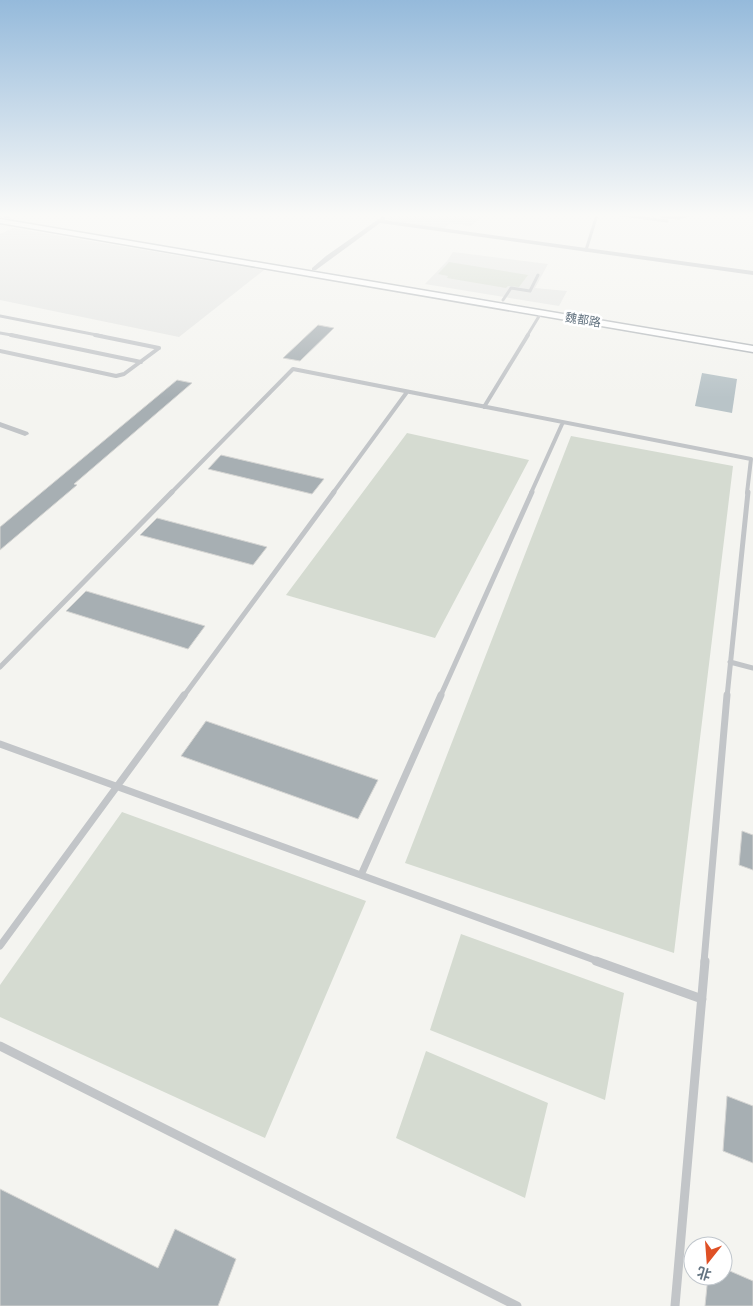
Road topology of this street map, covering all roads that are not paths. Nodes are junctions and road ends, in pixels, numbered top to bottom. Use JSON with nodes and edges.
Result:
{"nodes":[{"id":1,"x":331,"y":276,"type":"edge"},
{"id":2,"x":356,"y":276,"type":"edge"},
{"id":3,"x":538,"y":276,"type":"edge"},
{"id":4,"x":503,"y":300,"type":"junction"},
{"id":5,"x":541,"y":313,"type":"junction"},
{"id":6,"x":0,"y":316,"type":"edge"},
{"id":7,"x":0,"y":333,"type":"edge"},
{"id":8,"x":753,"y":342,"type":"edge"},
{"id":9,"x":753,"y":349,"type":"edge"},
{"id":10,"x":0,"y":351,"type":"edge"},
{"id":11,"x":141,"y":362,"type":"junction"},
{"id":12,"x":407,"y":392,"type":"junction"},
{"id":13,"x":484,"y":407,"type":"junction"},
{"id":14,"x":563,"y":422,"type":"junction"},
{"id":15,"x":0,"y":424,"type":"edge"},
{"id":16,"x":25,"y":434,"type":"dead end"},
{"id":17,"x":730,"y":662,"type":"junction"},
{"id":18,"x":0,"y":667,"type":"edge"},
{"id":19,"x":753,"y":668,"type":"edge"},
{"id":20,"x":0,"y":744,"type":"edge"},
{"id":21,"x":117,"y":786,"type":"junction"},
{"id":22,"x":361,"y":875,"type":"junction"},
{"id":23,"x":0,"y":946,"type":"edge"},
{"id":24,"x":702,"y":998,"type":"junction"},
{"id":25,"x":0,"y":1046,"type":"edge"},
{"id":26,"x":517,"y":1306,"type":"edge"},
{"id":27,"x":675,"y":1306,"type":"edge"}],
"edges":[{"from":1,"to":5,"type":"main road","name":"魏都路"},
{"from":2,"to":4,"type":"main road","name":"魏都路"},
{"from":3,"to":4,"type":"lane"},
{"from":4,"to":8,"type":"main road","name":"魏都路"},
{"from":5,"to":9,"type":"main road","name":"魏都路"},
{"from":5,"to":13,"type":"lane"},
{"from":6,"to":11,"type":"lane"},
{"from":7,"to":11,"type":"lane"},
{"from":10,"to":11,"type":"lane"},
{"from":12,"to":13,"type":"lane"},
{"from":12,"to":18,"type":"lane"},
{"from":12,"to":21,"type":"lane"},
{"from":13,"to":14,"type":"lane"},
{"from":14,"to":17,"type":"lane"},
{"from":14,"to":22,"type":"lane"},
{"from":15,"to":16,"type":"street"},
{"from":17,"to":19,"type":"lane"},
{"from":17,"to":24,"type":"lane"},
{"from":20,"to":21,"type":"lane"},
{"from":21,"to":22,"type":"lane"},
{"from":21,"to":23,"type":"lane"},
{"from":22,"to":24,"type":"lane"},
{"from":24,"to":27,"type":"lane"},
{"from":25,"to":26,"type":"lane"}]}
